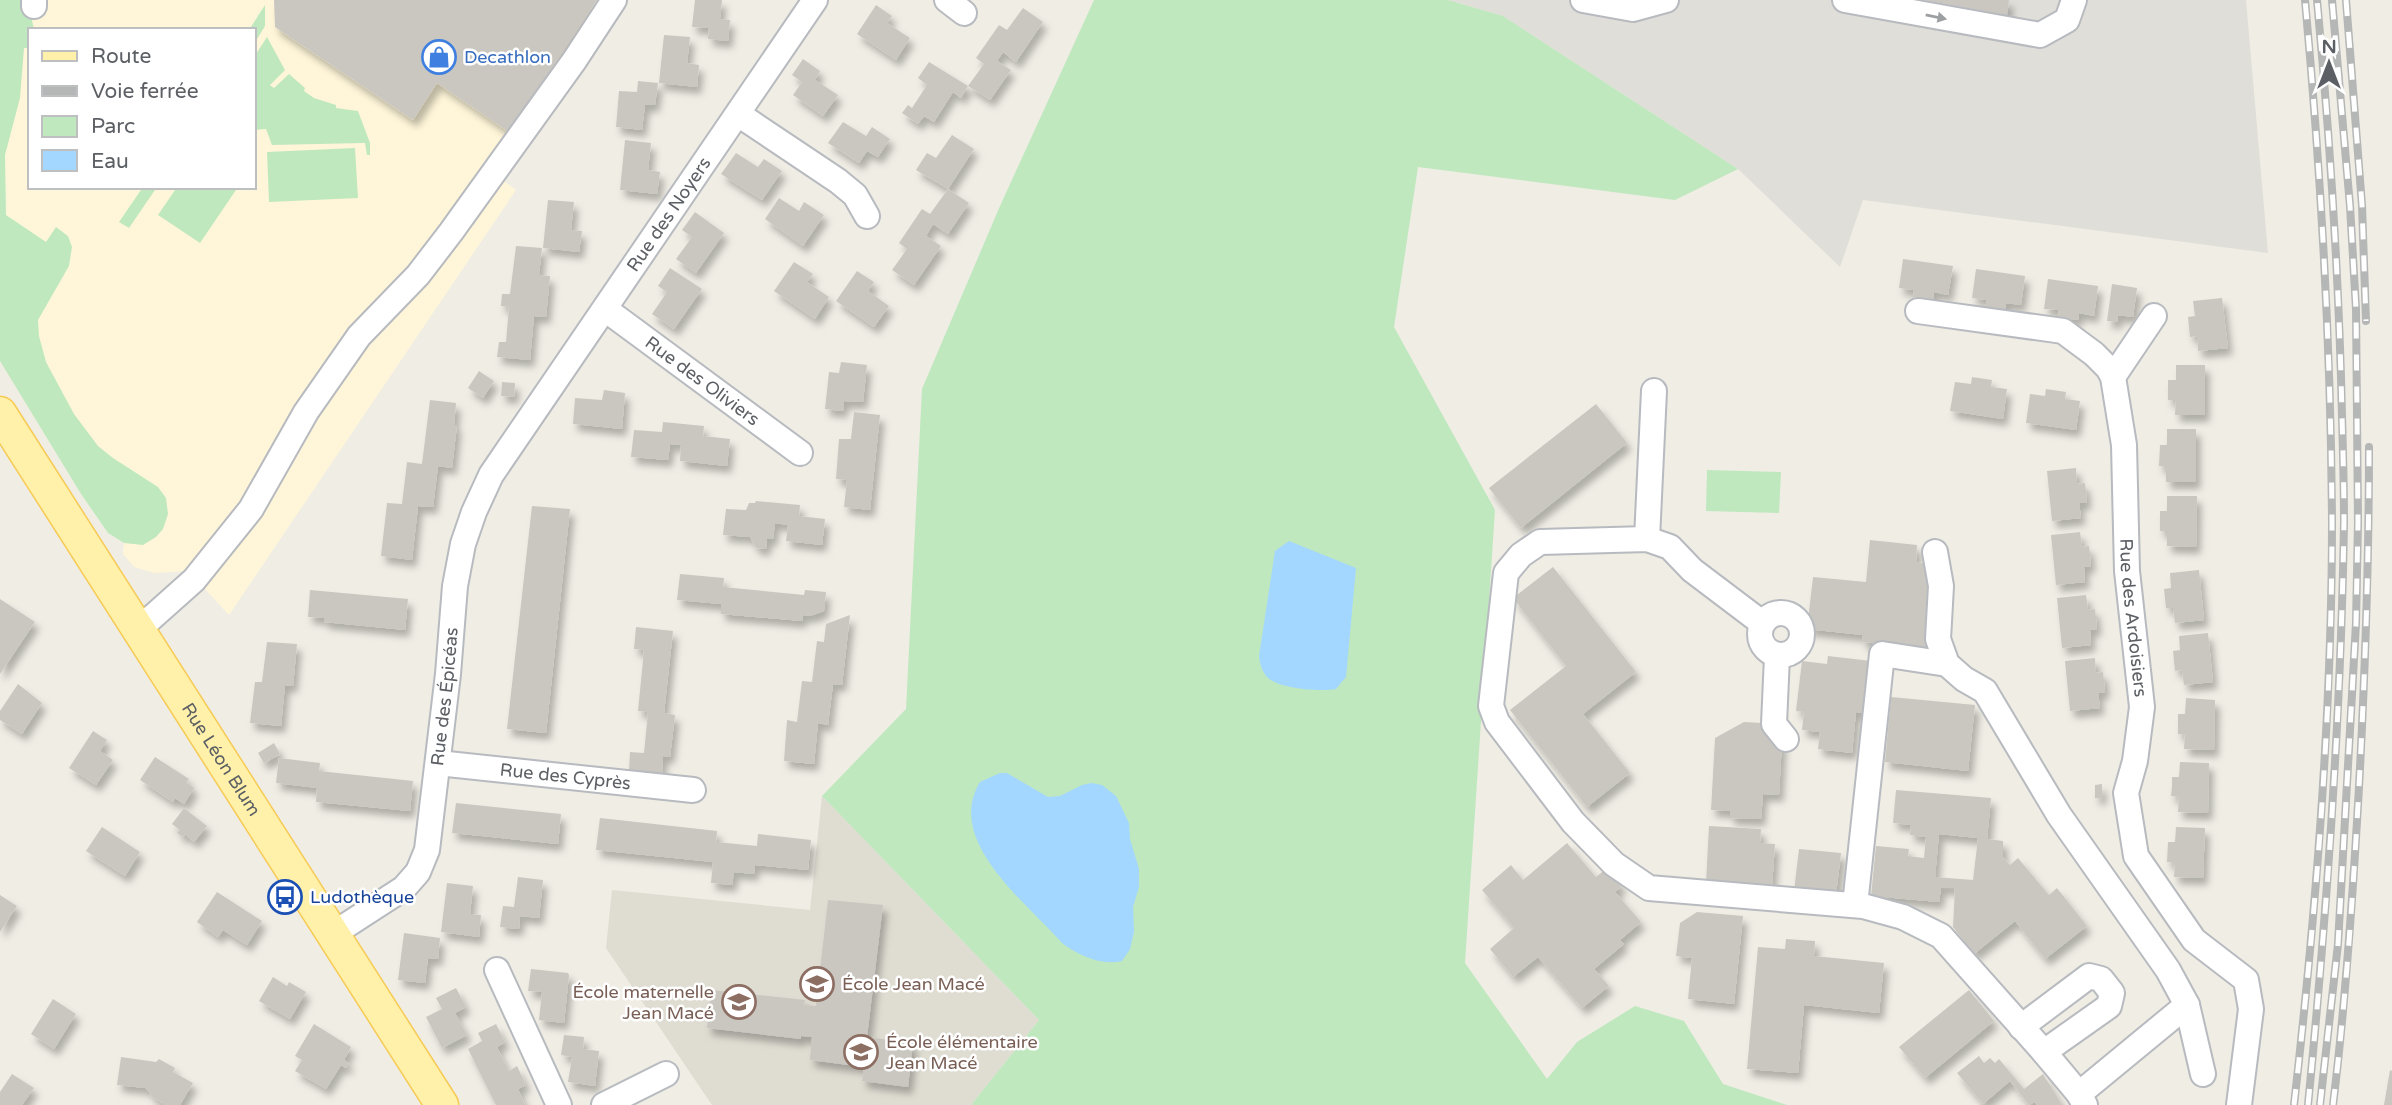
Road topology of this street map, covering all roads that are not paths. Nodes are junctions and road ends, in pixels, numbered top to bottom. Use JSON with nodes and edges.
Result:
{"nodes":[{"id":1,"x":614,"y":0,"type":"edge"},
{"id":2,"x":816,"y":0,"type":"edge"},
{"id":3,"x":1583,"y":0,"type":"edge"},
{"id":4,"x":1666,"y":0,"type":"edge"},
{"id":5,"x":1844,"y":0,"type":"edge"},
{"id":6,"x":2074,"y":0,"type":"edge"},
{"id":7,"x":738,"y":114,"type":"junction"},
{"id":8,"x":867,"y":216,"type":"dead end"},
{"id":9,"x":606,"y":309,"type":"junction"},
{"id":10,"x":1919,"y":312,"type":"dead end"},
{"id":11,"x":2154,"y":316,"type":"dead end"},
{"id":12,"x":2113,"y":377,"type":"junction"},
{"id":13,"x":1654,"y":391,"type":"dead end"},
{"id":14,"x":0,"y":413,"type":"edge"},
{"id":15,"x":522,"y":431,"type":"joint"},
{"id":16,"x":800,"y":453,"type":"dead end"},
{"id":17,"x":1647,"y":540,"type":"junction"},
{"id":18,"x":1935,"y":552,"type":"dead end"},
{"id":19,"x":1762,"y":623,"type":"junction"},
{"id":20,"x":139,"y":629,"type":"junction"},
{"id":21,"x":1777,"y":656,"type":"junction"},
{"id":22,"x":1947,"y":664,"type":"junction"},
{"id":23,"x":1786,"y":739,"type":"dead end"},
{"id":24,"x":438,"y":763,"type":"junction"},
{"id":25,"x":693,"y":790,"type":"dead end"},
{"id":26,"x":1855,"y":905,"type":"junction"},
{"id":27,"x":332,"y":934,"type":"junction"},
{"id":28,"x":497,"y":970,"type":"dead end"},
{"id":29,"x":2187,"y":1005,"type":"junction"},
{"id":30,"x":2021,"y":1027,"type":"junction"},
{"id":31,"x":2044,"y":1052,"type":"junction"},
{"id":32,"x":666,"y":1074,"type":"dead end"},
{"id":33,"x":2203,"y":1074,"type":"dead end"},
{"id":34,"x":2082,"y":1099,"type":"edge"},
{"id":35,"x":442,"y":1105,"type":"edge"},
{"id":36,"x":559,"y":1105,"type":"edge"},
{"id":37,"x":604,"y":1105,"type":"edge"},
{"id":38,"x":2239,"y":1105,"type":"edge"}],
"edges":[{"from":1,"to":20,"type":"street"},
{"from":2,"to":7,"type":"street","name":"Rue des Noyers"},
{"from":3,"to":4,"type":"street"},
{"from":5,"to":6,"type":"street","one_way":true},
{"from":7,"to":8,"type":"street"},
{"from":7,"to":9,"type":"street","name":"Rue des Noyers"},
{"from":9,"to":15,"type":"street","name":"Rue des Noyers"},
{"from":9,"to":16,"type":"street","name":"Rue des Oliviers"},
{"from":10,"to":12,"type":"street"},
{"from":11,"to":12,"type":"street"},
{"from":12,"to":38,"type":"street","name":"Rue des Ardoisiers"},
{"from":13,"to":17,"type":"street"},
{"from":14,"to":20,"type":"main road","name":"Rue Léon Blum"},
{"from":15,"to":24,"type":"street","name":"Rue des Épicéas"},
{"from":17,"to":19,"type":"street"},
{"from":17,"to":26,"type":"street"},
{"from":18,"to":22,"type":"street"},
{"from":19,"to":21,"type":"street"},
{"from":19,"to":21,"type":"street"},
{"from":20,"to":27,"type":"main road","name":"Rue Léon Blum"},
{"from":21,"to":23,"type":"street"},
{"from":22,"to":26,"type":"street"},
{"from":22,"to":29,"type":"street"},
{"from":24,"to":25,"type":"street","name":"Rue des Cyprès"},
{"from":24,"to":27,"type":"street","name":"Rue des Épicéas"},
{"from":26,"to":30,"type":"street"},
{"from":27,"to":35,"type":"main road","name":"Rue Léon Blum"},
{"from":28,"to":36,"type":"street"},
{"from":29,"to":33,"type":"street"},
{"from":29,"to":34,"type":"street"},
{"from":30,"to":31,"type":"street"},
{"from":30,"to":31,"type":"street"},
{"from":31,"to":34,"type":"street"},
{"from":32,"to":37,"type":"street"}]}
